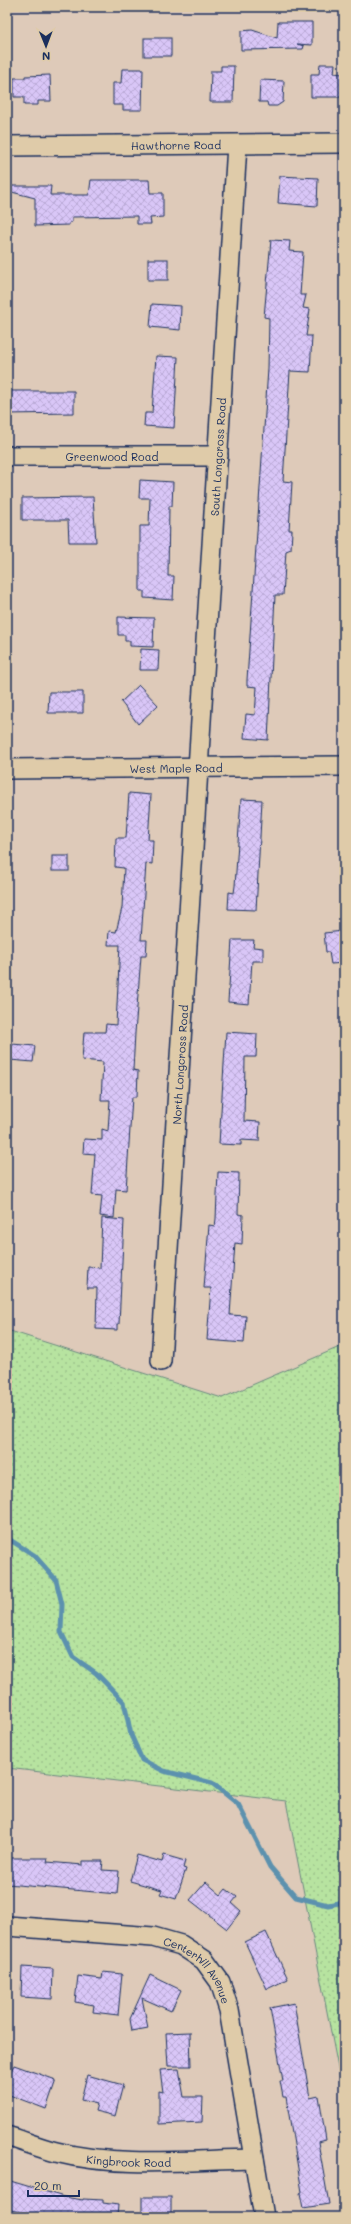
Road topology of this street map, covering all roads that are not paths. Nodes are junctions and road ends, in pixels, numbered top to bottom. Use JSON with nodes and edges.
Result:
{"nodes":[{"id":1,"x":344,"y":143,"type":"edge"},
{"id":2,"x":237,"y":145,"type":"junction"},
{"id":3,"x":7,"y":146,"type":"edge"},
{"id":4,"x":7,"y":456,"type":"edge"},
{"id":5,"x":218,"y":456,"type":"junction"},
{"id":6,"x":344,"y":766,"type":"edge"},
{"id":7,"x":198,"y":768,"type":"junction"},
{"id":8,"x":7,"y":769,"type":"edge"},
{"id":9,"x":161,"y":1361,"type":"dead end"},
{"id":10,"x":7,"y":1926,"type":"edge"},
{"id":11,"x":7,"y":2136,"type":"edge"},
{"id":12,"x":254,"y":2159,"type":"junction"},
{"id":13,"x":264,"y":2217,"type":"edge"}],
"edges":[{"from":1,"to":2,"type":"street","name":"Hawthorne Road"},
{"from":2,"to":3,"type":"street","name":"Hawthorne Road"},
{"from":2,"to":5,"type":"street","name":"South Longcross Road"},
{"from":4,"to":5,"type":"street","name":"Greenwood Road"},
{"from":5,"to":7,"type":"street","name":"South Longcross Road"},
{"from":6,"to":7,"type":"street","name":"West Maple Road"},
{"from":7,"to":8,"type":"street","name":"West Maple Road"},
{"from":7,"to":9,"type":"street","name":"North Longcross Road"},
{"from":10,"to":12,"type":"street","name":"Centerhill Avenue"},
{"from":11,"to":12,"type":"street","name":"Kingbrook Road"},
{"from":12,"to":13,"type":"street","name":"Centerhill Avenue"}]}
